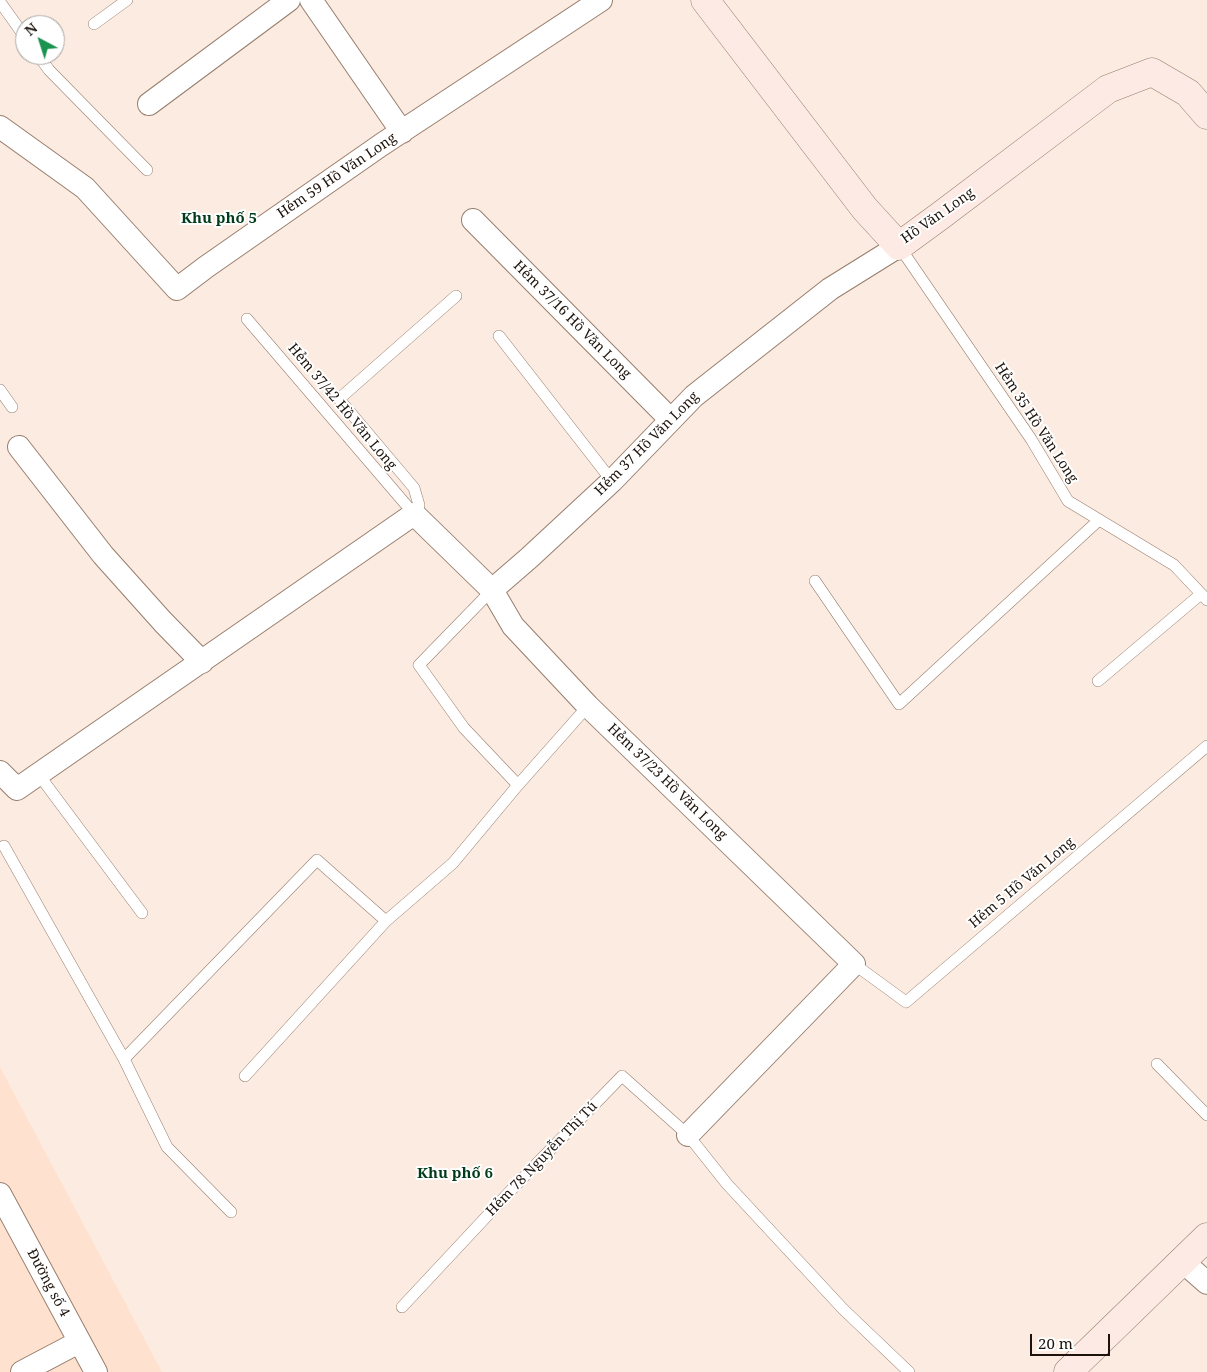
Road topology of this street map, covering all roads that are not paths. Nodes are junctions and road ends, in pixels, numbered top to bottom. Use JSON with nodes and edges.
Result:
{"nodes":[{"id":1,"x":127,"y":0,"type":"edge"},
{"id":2,"x":289,"y":0,"type":"edge"},
{"id":3,"x":311,"y":0,"type":"edge"},
{"id":4,"x":601,"y":0,"type":"edge"},
{"id":5,"x":705,"y":0,"type":"edge"},
{"id":6,"x":0,"y":2,"type":"edge"},
{"id":7,"x":15,"y":23,"type":"edge"},
{"id":8,"x":94,"y":24,"type":"dead end"},
{"id":9,"x":45,"y":65,"type":"edge"},
{"id":10,"x":149,"y":104,"type":"dead end"},
{"id":11,"x":1207,"y":115,"type":"edge"},
{"id":12,"x":0,"y":128,"type":"edge"},
{"id":13,"x":402,"y":132,"type":"junction"},
{"id":14,"x":148,"y":170,"type":"dead end"},
{"id":15,"x":474,"y":220,"type":"dead end"},
{"id":16,"x":899,"y":246,"type":"junction"},
{"id":17,"x":456,"y":296,"type":"dead end"},
{"id":18,"x":248,"y":319,"type":"dead end"},
{"id":19,"x":499,"y":336,"type":"dead end"},
{"id":20,"x":0,"y":390,"type":"edge"},
{"id":21,"x":12,"y":408,"type":"dead end"},
{"id":22,"x":670,"y":419,"type":"junction"},
{"id":23,"x":19,"y":447,"type":"dead end"},
{"id":24,"x":612,"y":481,"type":"junction"},
{"id":25,"x":414,"y":514,"type":"junction"},
{"id":26,"x":1099,"y":520,"type":"junction"},
{"id":27,"x":815,"y":581,"type":"dead end"},
{"id":28,"x":492,"y":590,"type":"junction"},
{"id":29,"x":1204,"y":597,"type":"edge"},
{"id":30,"x":202,"y":662,"type":"junction"},
{"id":31,"x":1098,"y":681,"type":"dead end"},
{"id":32,"x":588,"y":706,"type":"junction"},
{"id":33,"x":1207,"y":746,"type":"edge"},
{"id":34,"x":0,"y":772,"type":"edge"},
{"id":35,"x":39,"y":774,"type":"junction"},
{"id":36,"x":518,"y":785,"type":"junction"},
{"id":37,"x":4,"y":846,"type":"dead end"},
{"id":38,"x":142,"y":913,"type":"dead end"},
{"id":39,"x":386,"y":921,"type":"junction"},
{"id":40,"x":854,"y":964,"type":"junction"},
{"id":41,"x":124,"y":1059,"type":"junction"},
{"id":42,"x":1157,"y":1064,"type":"dead end"},
{"id":43,"x":246,"y":1076,"type":"dead end"},
{"id":44,"x":1207,"y":1115,"type":"edge"},
{"id":45,"x":688,"y":1135,"type":"junction"},
{"id":46,"x":0,"y":1194,"type":"edge"},
{"id":47,"x":231,"y":1212,"type":"dead end"},
{"id":48,"x":1207,"y":1238,"type":"edge"},
{"id":49,"x":1182,"y":1261,"type":"junction"},
{"id":50,"x":1207,"y":1283,"type":"edge"},
{"id":51,"x":402,"y":1307,"type":"dead end"},
{"id":52,"x":79,"y":1342,"type":"junction"},
{"id":53,"x":22,"y":1372,"type":"edge"},
{"id":54,"x":96,"y":1372,"type":"edge"},
{"id":55,"x":909,"y":1372,"type":"edge"},
{"id":56,"x":1068,"y":1372,"type":"edge"}],
"edges":[{"from":1,"to":8,"type":"lane"},
{"from":2,"to":10,"type":"street"},
{"from":3,"to":13,"type":"street"},
{"from":4,"to":13,"type":"street","name":"Hẻm 59 Hồ Văn Long"},
{"from":5,"to":16,"type":"street","name":"Hồ Văn Long"},
{"from":6,"to":7,"type":"lane"},
{"from":9,"to":14,"type":"lane"},
{"from":11,"to":16,"type":"street","name":"Hồ Văn Long"},
{"from":12,"to":13,"type":"street","name":"Hẻm 59 Hồ Văn Long"},
{"from":15,"to":22,"type":"street","name":"Hẻm 37/16 Hồ Văn Long"},
{"from":16,"to":22,"type":"street","name":"Hẻm 37 Hồ Văn Long"},
{"from":16,"to":26,"type":"lane","name":"Hẻm 35 Hồ Văn Long"},
{"from":17,"to":25,"type":"lane"},
{"from":18,"to":25,"type":"lane","name":"Hẻm 37/42 Hồ Văn Long"},
{"from":19,"to":24,"type":"lane"},
{"from":20,"to":21,"type":"lane"},
{"from":22,"to":24,"type":"street","name":"Hẻm 37 Hồ Văn Long"},
{"from":23,"to":30,"type":"street"},
{"from":24,"to":28,"type":"street","name":"Hẻm 37 Hồ Văn Long"},
{"from":25,"to":28,"type":"street"},
{"from":25,"to":30,"type":"street"},
{"from":26,"to":27,"type":"lane"},
{"from":26,"to":29,"type":"lane","name":"Hẻm 35 Hồ Văn Long"},
{"from":28,"to":32,"type":"street","name":"Hẻm 37/23 Hồ Văn Long"},
{"from":28,"to":36,"type":"lane"},
{"from":29,"to":31,"type":"lane"},
{"from":30,"to":35,"type":"street"},
{"from":32,"to":36,"type":"lane"},
{"from":32,"to":40,"type":"street","name":"Hẻm 37/23 Hồ Văn Long"},
{"from":33,"to":40,"type":"lane","name":"Hẻm 5 Hồ Văn Long"},
{"from":34,"to":35,"type":"street"},
{"from":35,"to":38,"type":"lane"},
{"from":36,"to":39,"type":"lane"},
{"from":37,"to":41,"type":"lane"},
{"from":39,"to":41,"type":"lane"},
{"from":39,"to":43,"type":"lane"},
{"from":40,"to":45,"type":"street"},
{"from":41,"to":47,"type":"lane"},
{"from":42,"to":44,"type":"lane"},
{"from":45,"to":51,"type":"lane","name":"Hẻm 78 Nguyễn Thị Tú"},
{"from":45,"to":55,"type":"lane","name":"Hẻm 78 Nguyễn Thị Tú"},
{"from":46,"to":52,"type":"street","name":"Đường số 4"},
{"from":48,"to":49,"type":"street"},
{"from":49,"to":50,"type":"street"},
{"from":49,"to":56,"type":"street"},
{"from":52,"to":53,"type":"street"},
{"from":52,"to":54,"type":"street","name":"Đường số 4"}]}
